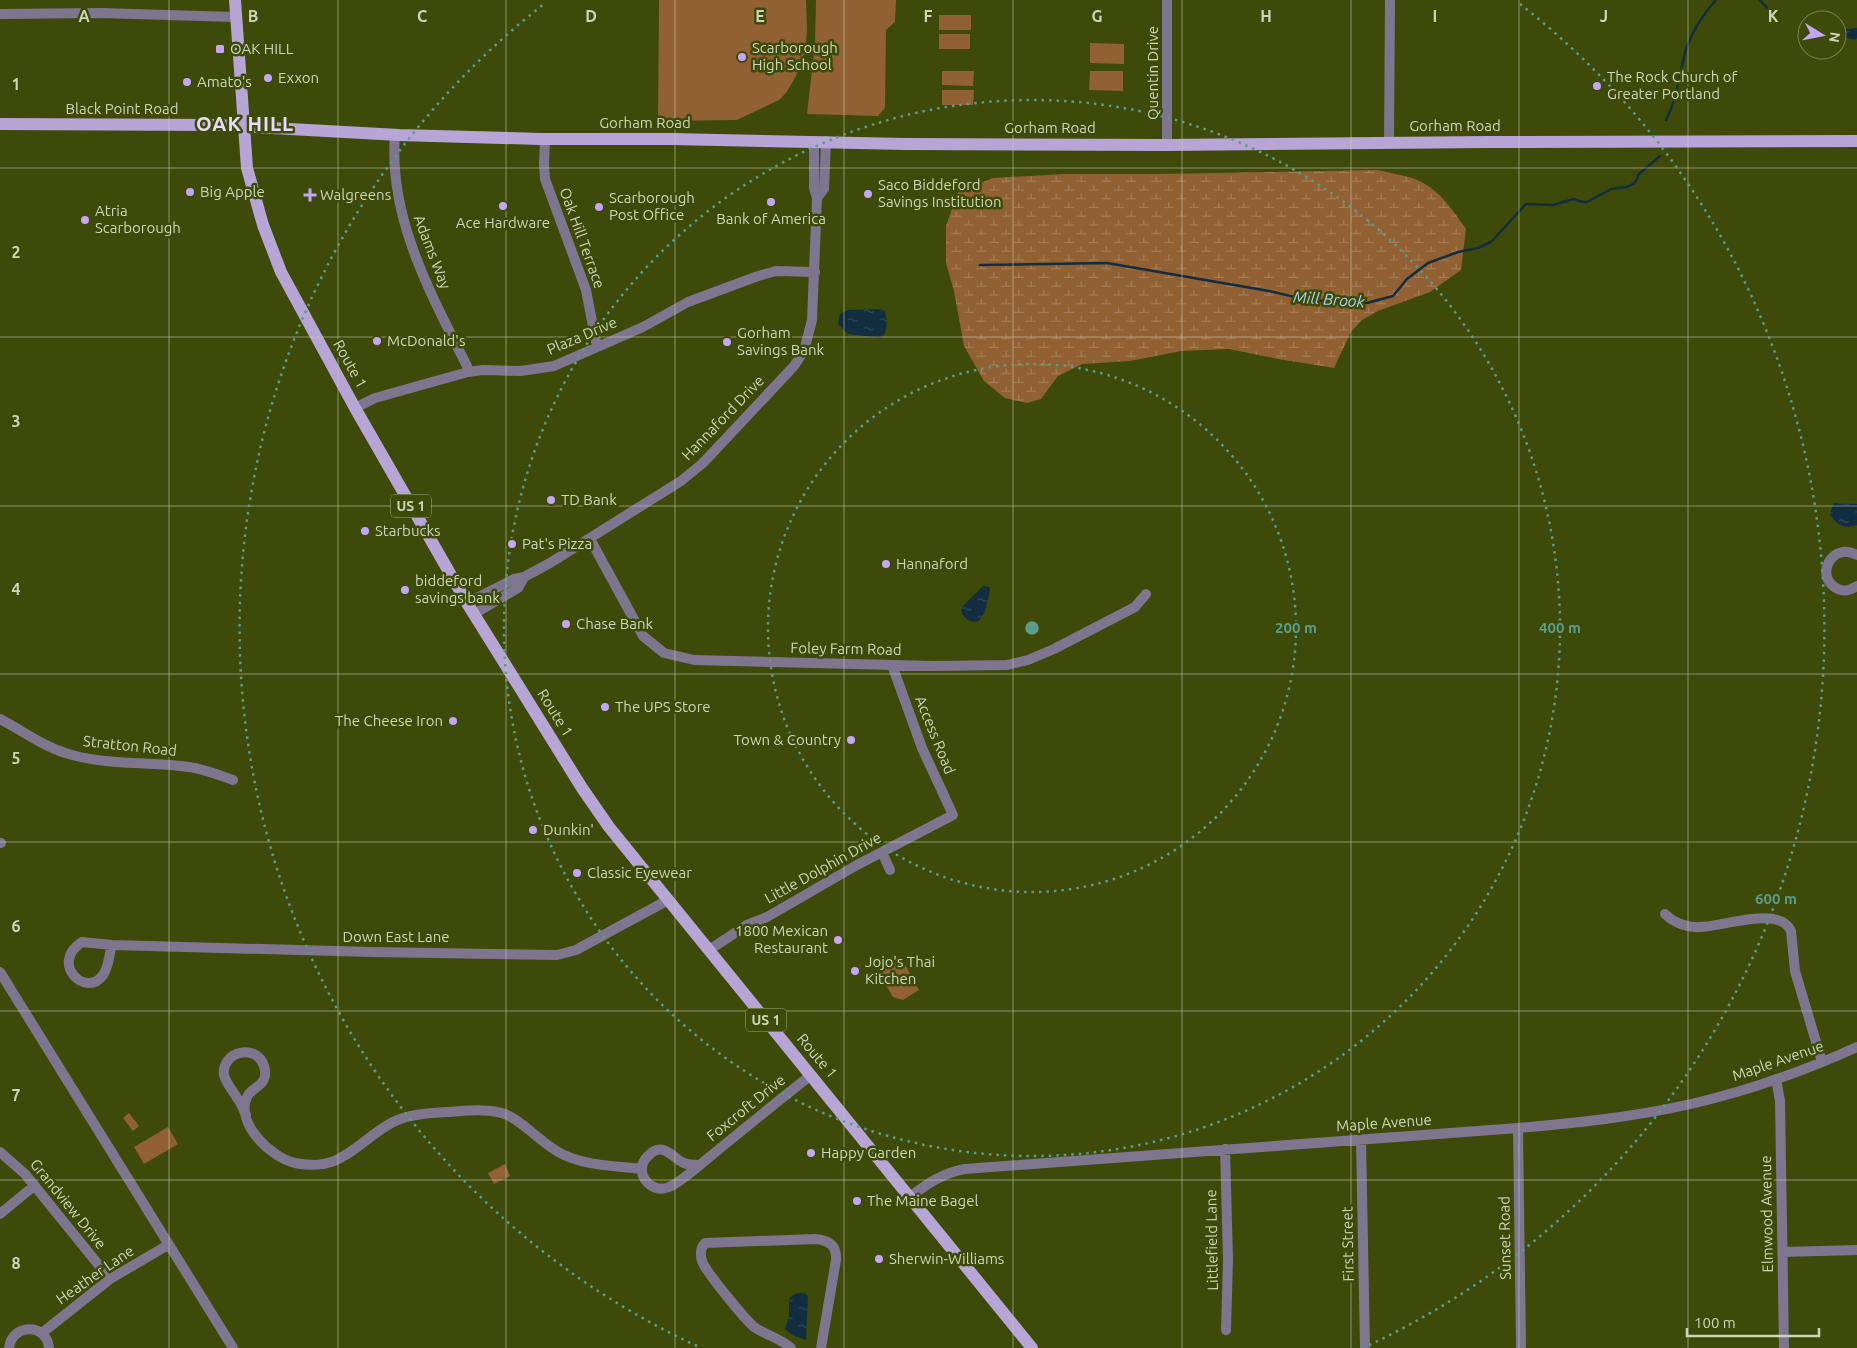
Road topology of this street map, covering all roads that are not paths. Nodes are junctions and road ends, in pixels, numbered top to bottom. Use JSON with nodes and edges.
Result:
{"nodes":[{"id":1,"x":235,"y":0,"type":"edge"},
{"id":2,"x":1167,"y":0,"type":"edge"},
{"id":3,"x":1390,"y":0,"type":"edge"},
{"id":4,"x":0,"y":14,"type":"edge"},
{"id":5,"x":236,"y":17,"type":"junction"},
{"id":6,"x":0,"y":124,"type":"edge"},
{"id":7,"x":243,"y":126,"type":"junction"},
{"id":8,"x":395,"y":134,"type":"junction"},
{"id":9,"x":546,"y":139,"type":"junction"},
{"id":10,"x":820,"y":141,"type":"junction"},
{"id":11,"x":1857,"y":141,"type":"edge"},
{"id":12,"x":1389,"y":142,"type":"junction"},
{"id":13,"x":1168,"y":145,"type":"junction"},
{"id":14,"x":815,"y":272,"type":"junction"},
{"id":15,"x":597,"y":347,"type":"junction"},
{"id":16,"x":468,"y":372,"type":"junction"},
{"id":17,"x":355,"y":408,"type":"junction"},
{"id":18,"x":590,"y":538,"type":"junction"},
{"id":19,"x":1857,"y":556,"type":"edge"},
{"id":20,"x":524,"y":577,"type":"junction"},
{"id":21,"x":1857,"y":586,"type":"edge"},
{"id":22,"x":1146,"y":594,"type":"dead end"},
{"id":23,"x":467,"y":603,"type":"junction"},
{"id":24,"x":474,"y":614,"type":"junction"},
{"id":25,"x":892,"y":665,"type":"junction"},
{"id":26,"x":0,"y":719,"type":"edge"},
{"id":27,"x":233,"y":780,"type":"dead end"},
{"id":28,"x":953,"y":815,"type":"joint"},
{"id":29,"x":882,"y":852,"type":"junction"},
{"id":30,"x":890,"y":870,"type":"dead end"},
{"id":31,"x":668,"y":900,"type":"junction"},
{"id":32,"x":1665,"y":914,"type":"dead end"},
{"id":33,"x":112,"y":945,"type":"junction"},
{"id":34,"x":709,"y":950,"type":"junction"},
{"id":35,"x":0,"y":972,"type":"edge"},
{"id":36,"x":1857,"y":1047,"type":"edge"},
{"id":37,"x":1822,"y":1062,"type":"junction"},
{"id":38,"x":811,"y":1075,"type":"junction"},
{"id":39,"x":1776,"y":1079,"type":"junction"},
{"id":40,"x":246,"y":1115,"type":"junction"},
{"id":41,"x":1518,"y":1128,"type":"junction"},
{"id":42,"x":1361,"y":1139,"type":"junction"},
{"id":43,"x":1225,"y":1149,"type":"junction"},
{"id":44,"x":0,"y":1152,"type":"edge"},
{"id":45,"x":699,"y":1165,"type":"junction"},
{"id":46,"x":642,"y":1169,"type":"junction"},
{"id":47,"x":34,"y":1186,"type":"junction"},
{"id":48,"x":910,"y":1197,"type":"junction"},
{"id":49,"x":0,"y":1214,"type":"edge"},
{"id":50,"x":168,"y":1244,"type":"junction"},
{"id":51,"x":1857,"y":1250,"type":"edge"},
{"id":52,"x":1783,"y":1252,"type":"junction"},
{"id":53,"x":110,"y":1279,"type":"junction"},
{"id":54,"x":1226,"y":1330,"type":"dead end"},
{"id":55,"x":42,"y":1333,"type":"junction"},
{"id":56,"x":9,"y":1348,"type":"edge"},
{"id":57,"x":49,"y":1348,"type":"edge"},
{"id":58,"x":233,"y":1348,"type":"edge"},
{"id":59,"x":791,"y":1348,"type":"edge"},
{"id":60,"x":821,"y":1348,"type":"edge"},
{"id":61,"x":1032,"y":1348,"type":"edge"},
{"id":62,"x":1365,"y":1348,"type":"edge"},
{"id":63,"x":1522,"y":1348,"type":"edge"},
{"id":64,"x":1784,"y":1348,"type":"edge"}],
"edges":[{"from":1,"to":5,"type":"main road","name":"Route 1","number":"US 1"},
{"from":2,"to":13,"type":"street","name":"Quentin Drive"},
{"from":3,"to":12,"type":"street"},
{"from":4,"to":5,"type":"street"},
{"from":5,"to":7,"type":"main road","name":"Route 1","number":"US 1"},
{"from":6,"to":7,"type":"main road","name":"Black Point Road"},
{"from":7,"to":8,"type":"main road","name":"Gorham Road"},
{"from":7,"to":17,"type":"main road","name":"Route 1","number":"US 1"},
{"from":8,"to":9,"type":"main road","name":"Gorham Road"},
{"from":8,"to":16,"type":"street","name":"Adams Way"},
{"from":9,"to":10,"type":"main road","name":"Gorham Road"},
{"from":9,"to":15,"type":"street","name":"Oak Hill Terrace"},
{"from":10,"to":13,"type":"main road","name":"Gorham Road"},
{"from":10,"to":14,"type":"street","name":"Hannaford Drive"},
{"from":11,"to":12,"type":"main road","name":"Gorham Road"},
{"from":12,"to":13,"type":"main road","name":"Gorham Road"},
{"from":14,"to":15,"type":"street","name":"Plaza Drive"},
{"from":14,"to":18,"type":"street","name":"Hannaford Drive"},
{"from":15,"to":16,"type":"street","name":"Plaza Drive"},
{"from":16,"to":17,"type":"street","name":"Plaza Drive"},
{"from":17,"to":23,"type":"main road","name":"Route 1","number":"US 1"},
{"from":18,"to":20,"type":"street","name":"Hannaford Drive"},
{"from":18,"to":25,"type":"street","name":"Foley Farm Road"},
{"from":19,"to":21,"type":"street"},
{"from":20,"to":23,"type":"street","name":"Hannaford Drive"},
{"from":20,"to":24,"type":"street","name":"Hannaford Drive"},
{"from":22,"to":25,"type":"street","name":"Foley Farm Road"},
{"from":23,"to":24,"type":"main road","name":"Route 1","number":"US 1"},
{"from":24,"to":31,"type":"main road","name":"Route 1","number":"US 1"},
{"from":25,"to":28,"type":"street","name":"Access Road"},
{"from":26,"to":27,"type":"street","name":"Stratton Road"},
{"from":28,"to":29,"type":"street","name":"Little Dolphin Drive"},
{"from":29,"to":30,"type":"street"},
{"from":29,"to":34,"type":"street","name":"Little Dolphin Drive"},
{"from":31,"to":33,"type":"street","name":"Down East Lane"},
{"from":31,"to":34,"type":"main road","name":"Route 1","number":"US 1"},
{"from":32,"to":37,"type":"street"},
{"from":33,"to":33,"type":"street","name":"Down East Lane"},
{"from":34,"to":38,"type":"main road","name":"Route 1","number":"US 1"},
{"from":35,"to":50,"type":"street"},
{"from":36,"to":37,"type":"street","name":"Maple Avenue"},
{"from":37,"to":39,"type":"street","name":"Maple Avenue"},
{"from":38,"to":45,"type":"street","name":"Foxcroft Drive"},
{"from":38,"to":48,"type":"main road","name":"Route 1","number":"US 1"},
{"from":39,"to":41,"type":"street","name":"Maple Avenue"},
{"from":39,"to":52,"type":"street","name":"Elmwood Avenue"},
{"from":40,"to":40,"type":"street"},
{"from":40,"to":46,"type":"street"},
{"from":41,"to":42,"type":"street","name":"Maple Avenue"},
{"from":41,"to":63,"type":"street","name":"Sunset Road"},
{"from":42,"to":43,"type":"street","name":"Maple Avenue"},
{"from":42,"to":62,"type":"street","name":"First Street"},
{"from":43,"to":48,"type":"street","name":"Maple Avenue"},
{"from":43,"to":54,"type":"street","name":"Littlefield Lane"},
{"from":44,"to":47,"type":"street","name":"Grandview Drive"},
{"from":45,"to":46,"type":"street"},
{"from":45,"to":46,"type":"street","name":"Foxcroft Drive"},
{"from":47,"to":49,"type":"street"},
{"from":47,"to":53,"type":"street","name":"Grandview Drive"},
{"from":48,"to":61,"type":"main road","name":"Route 1","number":"US 1"},
{"from":50,"to":53,"type":"street","name":"Heather Lane"},
{"from":50,"to":58,"type":"street"},
{"from":51,"to":52,"type":"street"},
{"from":52,"to":64,"type":"street","name":"Elmwood Avenue"},
{"from":53,"to":55,"type":"street","name":"Heather Lane"},
{"from":55,"to":56,"type":"street"},
{"from":55,"to":57,"type":"street"},
{"from":59,"to":60,"type":"street"}]}
